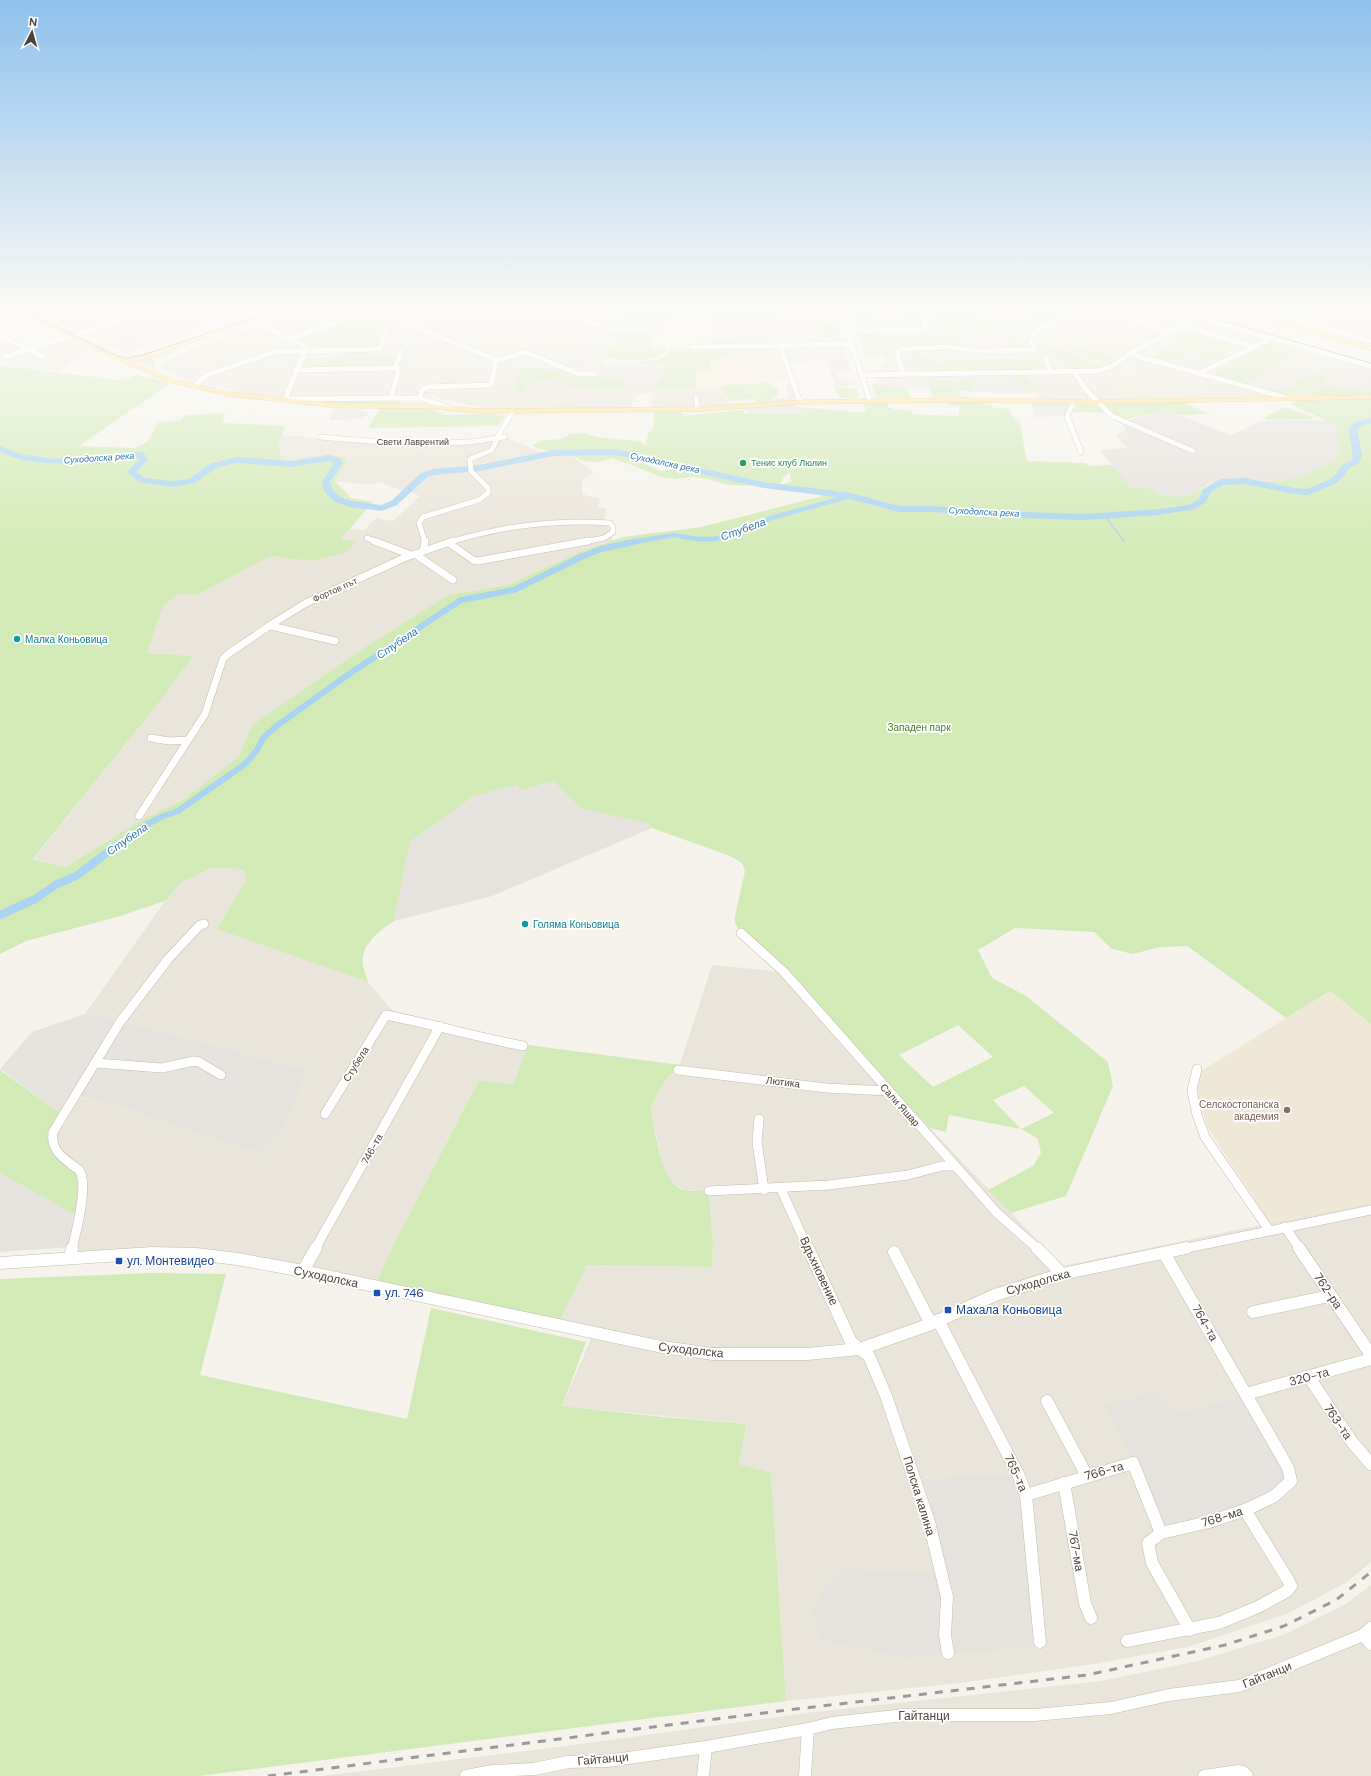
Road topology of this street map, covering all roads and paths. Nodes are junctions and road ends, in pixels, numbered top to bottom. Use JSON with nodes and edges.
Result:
{"nodes":[{"id":1,"x":221,"y":392,"type":"edge"},
{"id":2,"x":288,"y":392,"type":"edge"},
{"id":3,"x":393,"y":392,"type":"edge"},
{"id":4,"x":422,"y":392,"type":"edge"},
{"id":5,"x":796,"y":392,"type":"edge"},
{"id":6,"x":867,"y":392,"type":"edge"},
{"id":7,"x":1089,"y":392,"type":"edge"},
{"id":8,"x":1263,"y":392,"type":"edge"},
{"id":9,"x":1371,"y":397,"type":"edge"},
{"id":10,"x":391,"y":398,"type":"junction"},
{"id":11,"x":420,"y":398,"type":"junction"},
{"id":12,"x":696,"y":398,"type":"dead end"},
{"id":13,"x":1287,"y":398,"type":"junction"},
{"id":14,"x":285,"y":399,"type":"junction"},
{"id":15,"x":870,"y":401,"type":"junction"},
{"id":16,"x":800,"y":402,"type":"junction"},
{"id":17,"x":1074,"y":402,"type":"junction"},
{"id":18,"x":1096,"y":402,"type":"junction"},
{"id":19,"x":450,"y":408,"type":"junction"},
{"id":20,"x":698,"y":409,"type":"junction"},
{"id":21,"x":513,"y":411,"type":"junction"},
{"id":22,"x":320,"y":437,"type":"dead end"},
{"id":23,"x":496,"y":437,"type":"junction"},
{"id":24,"x":504,"y":437,"type":"dead end"},
{"id":25,"x":1193,"y":451,"type":"dead end"},
{"id":26,"x":1081,"y":452,"type":"dead end"},
{"id":27,"x":367,"y":538,"type":"dead end"},
{"id":28,"x":449,"y":543,"type":"junction"},
{"id":29,"x":423,"y":551,"type":"junction"},
{"id":30,"x":413,"y":554,"type":"junction"},
{"id":31,"x":453,"y":580,"type":"dead end"},
{"id":32,"x":271,"y":626,"type":"junction"},
{"id":33,"x":335,"y":641,"type":"dead end"},
{"id":34,"x":151,"y":738,"type":"dead end"},
{"id":35,"x":188,"y":740,"type":"junction"},
{"id":36,"x":139,"y":816,"type":"dead end"},
{"id":37,"x":204,"y":924,"type":"dead end"},
{"id":38,"x":741,"y":933,"type":"dead end"},
{"id":39,"x":440,"y":1026,"type":"junction"},
{"id":40,"x":523,"y":1046,"type":"dead end"},
{"id":41,"x":96,"y":1063,"type":"junction"},
{"id":42,"x":1197,"y":1069,"type":"dead end"},
{"id":43,"x":678,"y":1070,"type":"dead end"},
{"id":44,"x":221,"y":1075,"type":"dead end"},
{"id":45,"x":888,"y":1091,"type":"junction"},
{"id":46,"x":325,"y":1114,"type":"dead end"},
{"id":47,"x":759,"y":1119,"type":"dead end"},
{"id":48,"x":955,"y":1166,"type":"junction"},
{"id":49,"x":781,"y":1189,"type":"junction"},
{"id":50,"x":764,"y":1190,"type":"junction"},
{"id":51,"x":709,"y":1191,"type":"dead end"},
{"id":52,"x":1371,"y":1210,"type":"edge"},
{"id":53,"x":1285,"y":1226,"type":"junction"},
{"id":54,"x":1269,"y":1230,"type":"junction"},
{"id":55,"x":894,"y":1252,"type":"dead end"},
{"id":56,"x":1164,"y":1253,"type":"junction"},
{"id":57,"x":70,"y":1258,"type":"junction"},
{"id":58,"x":0,"y":1263,"type":"edge"},
{"id":59,"x":303,"y":1272,"type":"junction"},
{"id":60,"x":1062,"y":1274,"type":"junction"},
{"id":61,"x":1330,"y":1296,"type":"junction"},
{"id":62,"x":1253,"y":1312,"type":"dead end"},
{"id":63,"x":935,"y":1322,"type":"junction"},
{"id":64,"x":860,"y":1349,"type":"junction"},
{"id":65,"x":1371,"y":1355,"type":"edge"},
{"id":66,"x":1371,"y":1359,"type":"edge"},
{"id":67,"x":1309,"y":1377,"type":"junction"},
{"id":68,"x":1246,"y":1394,"type":"junction"},
{"id":69,"x":1047,"y":1401,"type":"dead end"},
{"id":70,"x":1371,"y":1464,"type":"edge"},
{"id":71,"x":1087,"y":1476,"type":"junction"},
{"id":72,"x":1064,"y":1483,"type":"junction"},
{"id":73,"x":1026,"y":1495,"type":"junction"},
{"id":74,"x":1246,"y":1510,"type":"junction"},
{"id":75,"x":1161,"y":1533,"type":"junction"},
{"id":76,"x":1091,"y":1618,"type":"dead end"},
{"id":77,"x":1190,"y":1630,"type":"junction"},
{"id":78,"x":1368,"y":1636,"type":"edge"},
{"id":79,"x":1127,"y":1641,"type":"dead end"},
{"id":80,"x":1040,"y":1642,"type":"dead end"},
{"id":81,"x":948,"y":1653,"type":"dead end"},
{"id":82,"x":808,"y":1729,"type":"junction"},
{"id":83,"x":706,"y":1747,"type":"junction"},
{"id":84,"x":1243,"y":1774,"type":"edge"},
{"id":85,"x":466,"y":1776,"type":"edge"},
{"id":86,"x":703,"y":1776,"type":"edge"},
{"id":87,"x":805,"y":1776,"type":"edge"},
{"id":88,"x":1204,"y":1776,"type":"edge"}],
"edges":[{"from":1,"to":14,"type":"main road"},
{"from":2,"to":14,"type":"street"},
{"from":3,"to":10,"type":"street"},
{"from":4,"to":11,"type":"street"},
{"from":5,"to":16,"type":"street"},
{"from":6,"to":15,"type":"street"},
{"from":7,"to":18,"type":"street"},
{"from":8,"to":13,"type":"street"},
{"from":9,"to":13,"type":"main road"},
{"from":10,"to":11,"type":"street"},
{"from":10,"to":14,"type":"street"},
{"from":11,"to":19,"type":"street"},
{"from":12,"to":20,"type":"street"},
{"from":13,"to":18,"type":"main road"},
{"from":14,"to":19,"type":"main road"},
{"from":15,"to":16,"type":"main road"},
{"from":15,"to":17,"type":"main road"},
{"from":16,"to":20,"type":"main road"},
{"from":17,"to":18,"type":"main road"},
{"from":17,"to":26,"type":"street"},
{"from":18,"to":25,"type":"street"},
{"from":19,"to":21,"type":"main road"},
{"from":20,"to":21,"type":"main road"},
{"from":21,"to":23,"type":"street"},
{"from":22,"to":23,"type":"street","name":"Свети Лаврентий"},
{"from":23,"to":24,"type":"street","name":"Свети Лаврентий"},
{"from":23,"to":29,"type":"street"},
{"from":27,"to":30,"type":"street"},
{"from":28,"to":28,"type":"street","name":"Фортов път"},
{"from":28,"to":29,"type":"street","name":"Фортов път"},
{"from":29,"to":30,"type":"street","name":"Фортов път"},
{"from":30,"to":31,"type":"street"},
{"from":30,"to":32,"type":"street","name":"Фортов път"},
{"from":32,"to":33,"type":"street"},
{"from":32,"to":35,"type":"street","name":"Фортов път"},
{"from":34,"to":35,"type":"street"},
{"from":35,"to":36,"type":"street","name":"Фортов път"},
{"from":37,"to":41,"type":"street"},
{"from":38,"to":45,"type":"street","name":"Сали Яшар"},
{"from":39,"to":40,"type":"street"},
{"from":39,"to":46,"type":"street","name":"Стубела"},
{"from":39,"to":59,"type":"street","name":"746-та"},
{"from":41,"to":44,"type":"street"},
{"from":41,"to":57,"type":"street"},
{"from":42,"to":54,"type":"street"},
{"from":43,"to":45,"type":"street","name":"Лютика"},
{"from":45,"to":48,"type":"street","name":"Сали Яшар"},
{"from":47,"to":50,"type":"street"},
{"from":48,"to":49,"type":"street"},
{"from":48,"to":60,"type":"street","name":"Сали Яшар"},
{"from":49,"to":50,"type":"street"},
{"from":49,"to":64,"type":"street","name":"Вдъхновение"},
{"from":50,"to":51,"type":"street"},
{"from":52,"to":53,"type":"street","name":"Суходолска"},
{"from":53,"to":54,"type":"street","name":"Суходолска"},
{"from":53,"to":61,"type":"street","name":"762-ра"},
{"from":54,"to":56,"type":"street","name":"Суходолска"},
{"from":55,"to":63,"type":"street","name":"765-та"},
{"from":56,"to":60,"type":"street","name":"Суходолска"},
{"from":56,"to":68,"type":"street","name":"764-та"},
{"from":57,"to":58,"type":"street","name":"Суходолска"},
{"from":57,"to":59,"type":"street","name":"Суходолска"},
{"from":59,"to":64,"type":"street","name":"Суходолска"},
{"from":60,"to":63,"type":"street","name":"Суходолска"},
{"from":61,"to":62,"type":"street"},
{"from":61,"to":65,"type":"street","name":"762-ра"},
{"from":63,"to":64,"type":"street","name":"Суходолска"},
{"from":63,"to":73,"type":"street","name":"765-та"},
{"from":64,"to":81,"type":"street","name":"Полска калина"},
{"from":66,"to":67,"type":"street","name":"320-та"},
{"from":67,"to":68,"type":"street","name":"320-та"},
{"from":67,"to":70,"type":"street","name":"763-та"},
{"from":68,"to":74,"type":"street","name":"768-ма"},
{"from":69,"to":71,"type":"street"},
{"from":71,"to":72,"type":"street","name":"766-та"},
{"from":71,"to":75,"type":"street","name":"766-та"},
{"from":72,"to":73,"type":"street","name":"766-та"},
{"from":72,"to":76,"type":"street","name":"767-ма"},
{"from":73,"to":80,"type":"street","name":"765-та"},
{"from":74,"to":75,"type":"street","name":"768-ма"},
{"from":74,"to":77,"type":"street"},
{"from":75,"to":77,"type":"street"},
{"from":77,"to":79,"type":"street"},
{"from":78,"to":82,"type":"street","name":"Гайтанци"},
{"from":82,"to":83,"type":"street","name":"Гайтанци"},
{"from":82,"to":87,"type":"street"},
{"from":83,"to":85,"type":"street","name":"Гайтанци"},
{"from":83,"to":86,"type":"street"},
{"from":84,"to":88,"type":"street"}]}
